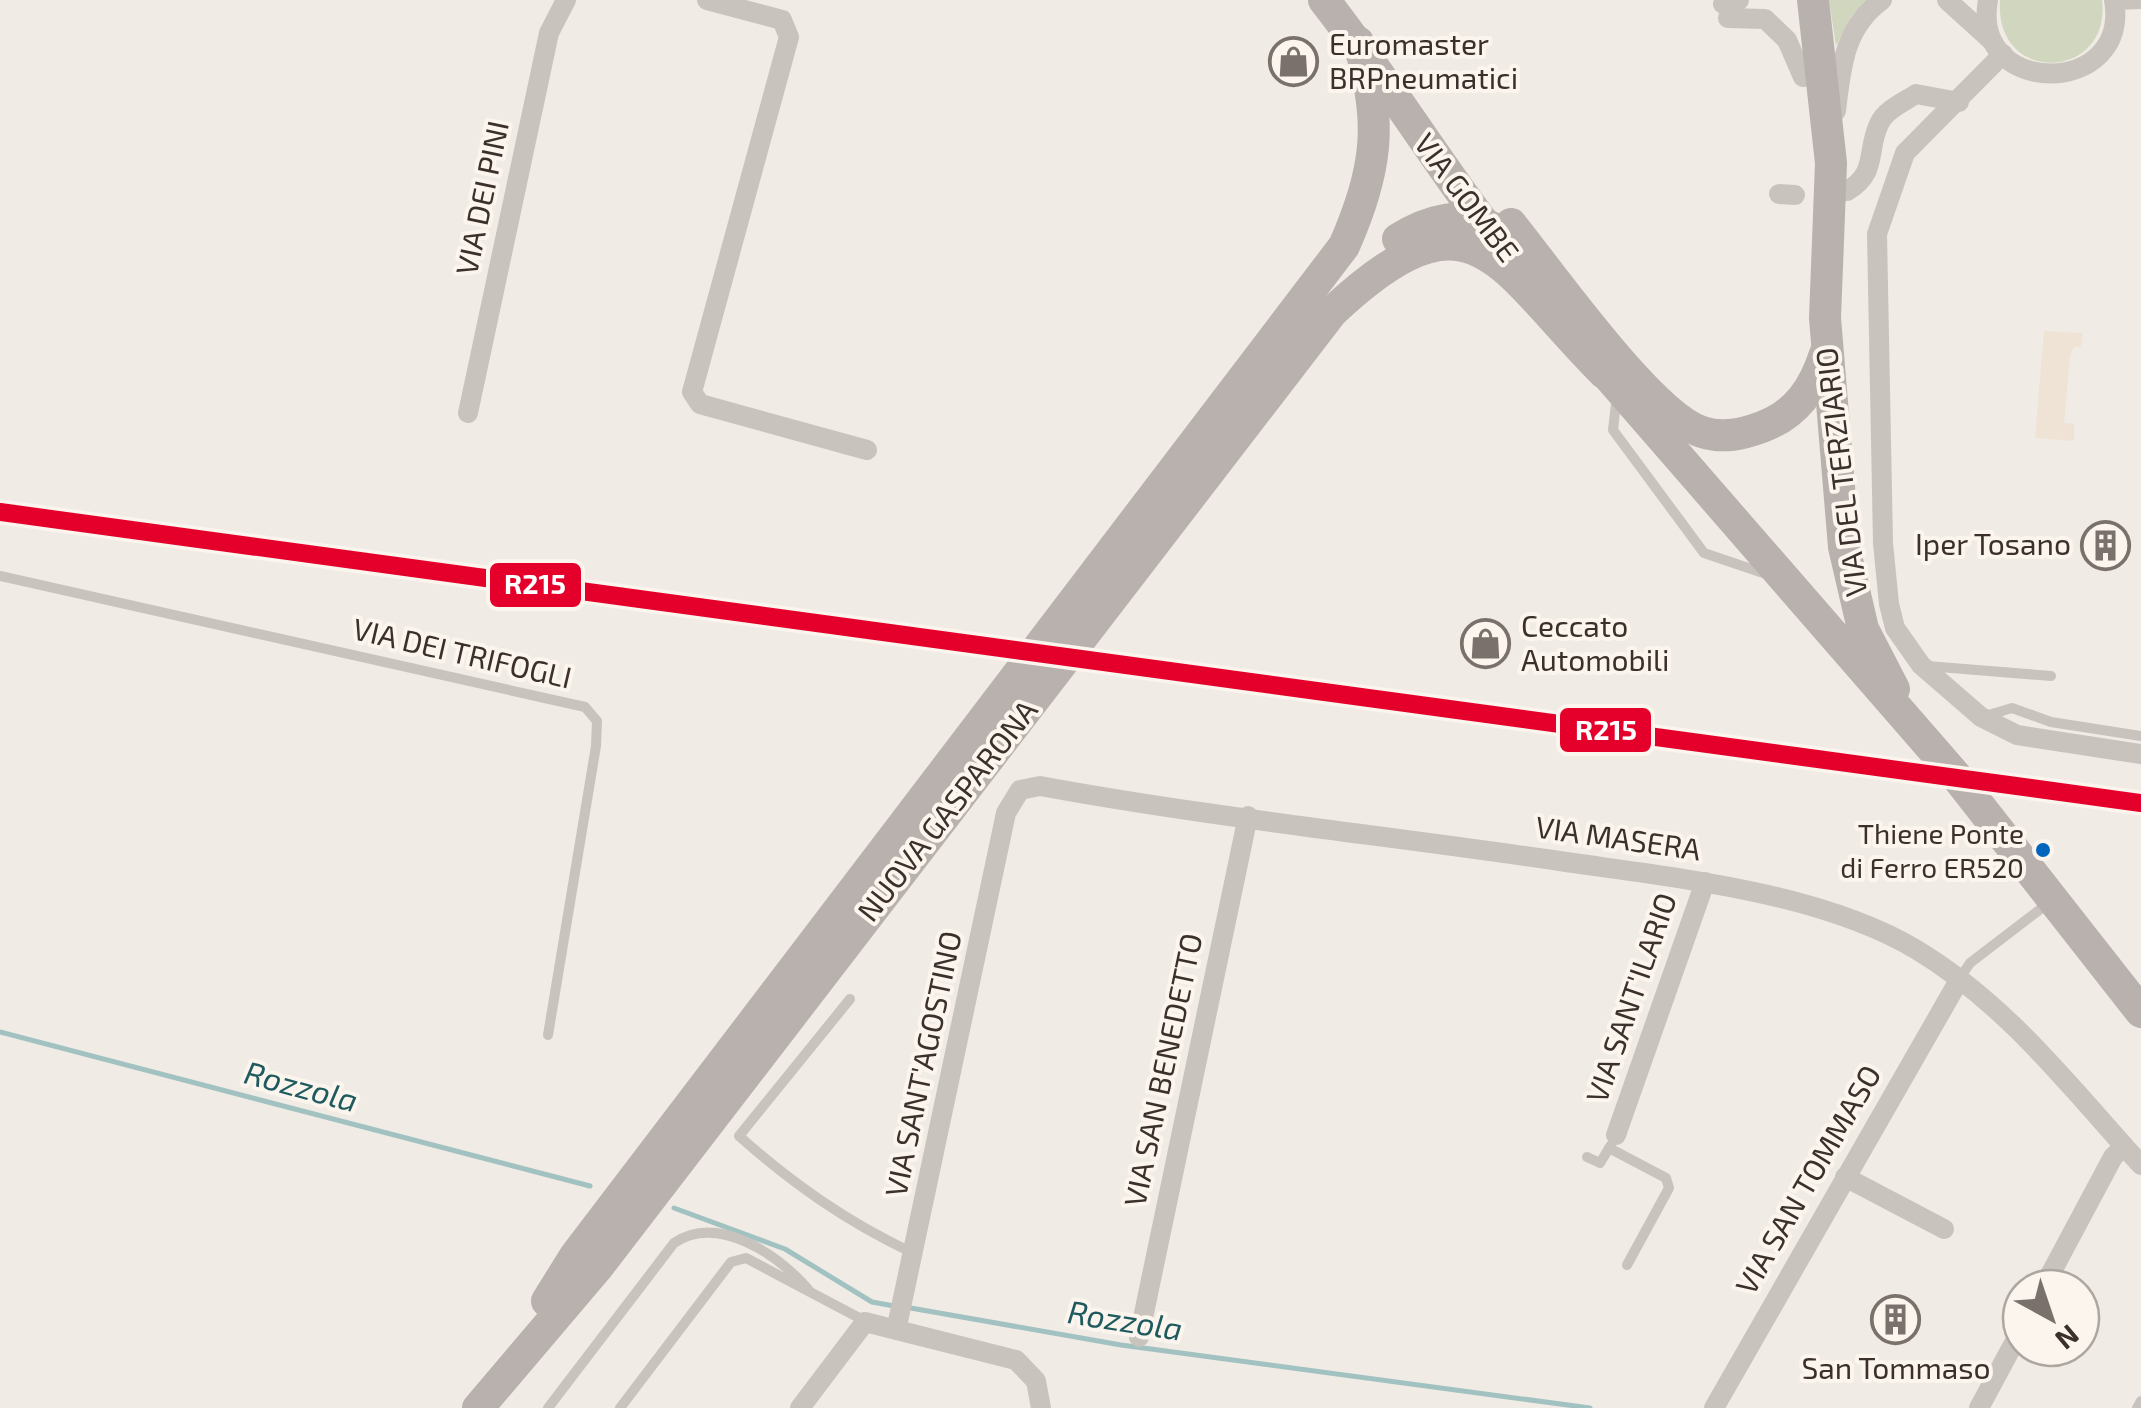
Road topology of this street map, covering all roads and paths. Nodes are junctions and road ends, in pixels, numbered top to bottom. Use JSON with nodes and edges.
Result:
{"nodes":[{"id":1,"x":566,"y":0,"type":"edge"},
{"id":2,"x":708,"y":0,"type":"edge"},
{"id":3,"x":1800,"y":0,"type":"edge"},
{"id":4,"x":1813,"y":0,"type":"edge"},
{"id":5,"x":1882,"y":0,"type":"edge"},
{"id":6,"x":1947,"y":0,"type":"edge"},
{"id":7,"x":1988,"y":0,"type":"edge"},
{"id":8,"x":2114,"y":3,"type":"edge"},
{"id":9,"x":1334,"y":4,"type":"edge"},
{"id":10,"x":2141,"y":4,"type":"edge"},
{"id":11,"x":1730,"y":7,"type":"edge"},
{"id":12,"x":1998,"y":48,"type":"junction"},
{"id":13,"x":1365,"y":51,"type":"junction"},
{"id":14,"x":1803,"y":78,"type":"junction"},
{"id":15,"x":1959,"y":102,"type":"junction"},
{"id":16,"x":1831,"y":162,"type":"junction"},
{"id":17,"x":1847,"y":192,"type":"dead end"},
{"id":18,"x":1480,"y":221,"type":"junction"},
{"id":19,"x":1824,"y":257,"type":"junction"},
{"id":20,"x":1547,"y":269,"type":"junction"},
{"id":21,"x":1332,"y":312,"type":"junction"},
{"id":22,"x":1826,"y":350,"type":"junction"},
{"id":23,"x":1610,"y":381,"type":"junction"},
{"id":24,"x":468,"y":412,"type":"dead end"},
{"id":25,"x":1789,"y":413,"type":"junction"},
{"id":26,"x":1663,"y":442,"type":"junction"},
{"id":27,"x":867,"y":450,"type":"dead end"},
{"id":28,"x":0,"y":576,"type":"edge"},
{"id":29,"x":1781,"y":579,"type":"junction"},
{"id":30,"x":1921,"y":665,"type":"junction"},
{"id":31,"x":2050,"y":676,"type":"dead end"},
{"id":32,"x":1981,"y":717,"type":"junction"},
{"id":33,"x":1918,"y":732,"type":"junction"},
{"id":34,"x":2141,"y":736,"type":"edge"},
{"id":35,"x":2141,"y":754,"type":"edge"},
{"id":36,"x":1006,"y":813,"type":"joint"},
{"id":37,"x":1248,"y":816,"type":"junction"},
{"id":38,"x":1705,"y":882,"type":"junction"},
{"id":39,"x":2056,"y":897,"type":"junction"},
{"id":40,"x":1958,"y":982,"type":"junction"},
{"id":41,"x":850,"y":999,"type":"dead end"},
{"id":42,"x":2141,"y":1012,"type":"edge"},
{"id":43,"x":548,"y":1036,"type":"dead end"},
{"id":44,"x":1613,"y":1141,"type":"junction"},
{"id":45,"x":2124,"y":1146,"type":"junction"},
{"id":46,"x":1587,"y":1157,"type":"dead end"},
{"id":47,"x":2141,"y":1165,"type":"edge"},
{"id":48,"x":1844,"y":1177,"type":"junction"},
{"id":49,"x":1944,"y":1229,"type":"dead end"},
{"id":50,"x":914,"y":1254,"type":"junction"},
{"id":51,"x":1626,"y":1265,"type":"dead end"},
{"id":52,"x":2054,"y":1268,"type":"edge"},
{"id":53,"x":808,"y":1289,"type":"junction"},
{"id":54,"x":900,"y":1312,"type":"junction"},
{"id":55,"x":865,"y":1322,"type":"junction"},
{"id":56,"x":1139,"y":1337,"type":"dead end"},
{"id":57,"x":2001,"y":1368,"type":"edge"},
{"id":58,"x":485,"y":1399,"type":"edge"},
{"id":59,"x":2141,"y":1401,"type":"edge"},
{"id":60,"x":548,"y":1408,"type":"edge"},
{"id":61,"x":620,"y":1408,"type":"edge"},
{"id":62,"x":800,"y":1408,"type":"edge"},
{"id":63,"x":1041,"y":1408,"type":"edge"},
{"id":64,"x":1714,"y":1408,"type":"edge"},
{"id":65,"x":1980,"y":1408,"type":"edge"},
{"id":66,"x":2137,"y":1408,"type":"edge"}],
"edges":[{"from":1,"to":24,"type":"street","name":"VIA DEI PINI"},
{"from":2,"to":27,"type":"street"},
{"from":3,"to":14,"type":"main road","name":"VIA DEL TERZIARIO"},
{"from":4,"to":16,"type":"main road","name":"VIA DEL TERZIARIO"},
{"from":5,"to":16,"type":"street","name":"VIA DEL TERZIARIO"},
{"from":6,"to":12,"type":"street"},
{"from":7,"to":12,"type":"street"},
{"from":8,"to":10,"type":"lane"},
{"from":8,"to":12,"type":"street"},
{"from":9,"to":13,"type":"main road","name":"VIA GOMBE"},
{"from":11,"to":14,"type":"street"},
{"from":12,"to":15,"type":"street"},
{"from":13,"to":18,"type":"main road","name":"VIA GOMBE"},
{"from":13,"to":20,"type":"main road"},
{"from":13,"to":58,"type":"main road","name":"NUOVA GASPARONA"},
{"from":14,"to":19,"type":"main road","name":"VIA DEL TERZIARIO"},
{"from":15,"to":17,"type":"street"},
{"from":15,"to":30,"type":"street"},
{"from":16,"to":19,"type":"main road","name":"VIA DEL TERZIARIO"},
{"from":18,"to":20,"type":"main road"},
{"from":18,"to":21,"type":"main road"},
{"from":18,"to":23,"type":"main road","name":"VIA GOMBE"},
{"from":19,"to":22,"type":"main road","name":"VIA DEL TERZIARIO"},
{"from":20,"to":25,"type":"main road"},
{"from":21,"to":23,"type":"main road","name":"NUOVA GASPARONA"},
{"from":21,"to":58,"type":"main road","name":"NUOVA GASPARONA"},
{"from":22,"to":25,"type":"main road"},
{"from":22,"to":33,"type":"main road","name":"VIA DEL TERZIARIO"},
{"from":23,"to":26,"type":"main road","name":"VIA GOMBE"},
{"from":23,"to":29,"type":"lane","name":"VIA GOMBE"},
{"from":25,"to":26,"type":"main road"},
{"from":26,"to":29,"type":"main road","name":"VIA GOMBE"},
{"from":28,"to":43,"type":"lane","name":"VIA DEI TRIFOGLI"},
{"from":29,"to":33,"type":"main road","name":"VIA GOMBE"},
{"from":30,"to":31,"type":"lane"},
{"from":30,"to":32,"type":"street"},
{"from":32,"to":34,"type":"lane"},
{"from":32,"to":35,"type":"street"},
{"from":33,"to":39,"type":"main road","name":"VIA GOMBE"},
{"from":36,"to":37,"type":"street","name":"VIA MASERA"},
{"from":36,"to":50,"type":"street","name":"VIA SANT'AGOSTINO"},
{"from":37,"to":38,"type":"street","name":"VIA MASERA"},
{"from":37,"to":56,"type":"street","name":"VIA SAN BENEDETTO"},
{"from":38,"to":40,"type":"street","name":"VIA MASERA"},
{"from":38,"to":44,"type":"street","name":"VIA SANT'ILARIO"},
{"from":39,"to":40,"type":"lane"},
{"from":39,"to":42,"type":"main road","name":"VIA GOMBE"},
{"from":40,"to":45,"type":"street","name":"VIA MASERA"},
{"from":40,"to":48,"type":"street","name":"VIA SAN TOMMASO"},
{"from":41,"to":50,"type":"lane"},
{"from":44,"to":46,"type":"lane"},
{"from":44,"to":51,"type":"lane"},
{"from":45,"to":47,"type":"street","name":"VIA MASERA"},
{"from":45,"to":52,"type":"street"},
{"from":48,"to":49,"type":"street"},
{"from":48,"to":64,"type":"street","name":"VIA SAN TOMMASO"},
{"from":50,"to":54,"type":"street","name":"VIA SANT'AGOSTINO"},
{"from":53,"to":55,"type":"lane"},
{"from":53,"to":60,"type":"lane"},
{"from":53,"to":61,"type":"lane"},
{"from":54,"to":55,"type":"street"},
{"from":54,"to":63,"type":"street"},
{"from":55,"to":62,"type":"street"},
{"from":57,"to":65,"type":"street"},
{"from":59,"to":66,"type":"lane"}]}
